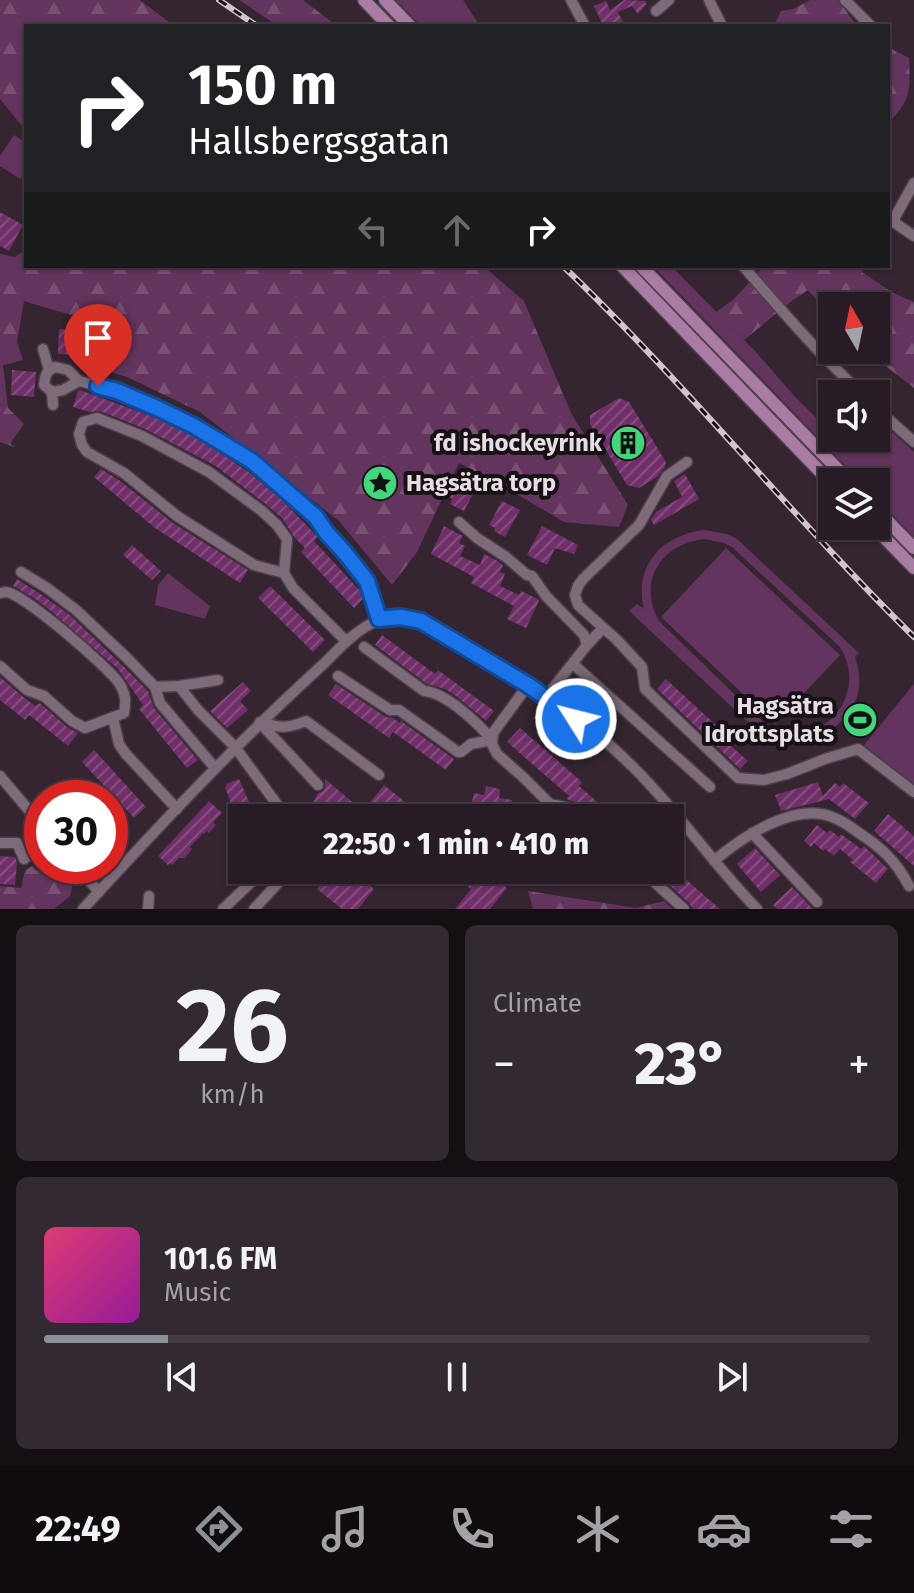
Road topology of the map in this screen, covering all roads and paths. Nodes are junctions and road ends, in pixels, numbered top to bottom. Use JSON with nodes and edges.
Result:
{"nodes":[{"id":1,"x":364,"y":0,"type":"edge"},
{"id":2,"x":385,"y":0,"type":"edge"},
{"id":3,"x":571,"y":0,"type":"edge"},
{"id":4,"x":669,"y":0,"type":"edge"},
{"id":5,"x":709,"y":0,"type":"edge"},
{"id":6,"x":845,"y":0,"type":"edge"},
{"id":7,"x":656,"y":11,"type":"dead end"},
{"id":8,"x":387,"y":24,"type":"edge"},
{"id":9,"x":408,"y":24,"type":"edge"},
{"id":10,"x":584,"y":24,"type":"edge"},
{"id":11,"x":721,"y":24,"type":"edge"},
{"id":12,"x":869,"y":24,"type":"edge"},
{"id":13,"x":914,"y":183,"type":"edge"},
{"id":14,"x":914,"y":236,"type":"edge"},
{"id":15,"x":624,"y":268,"type":"edge"},
{"id":16,"x":643,"y":268,"type":"edge"},
{"id":17,"x":745,"y":268,"type":"edge"},
{"id":18,"x":43,"y":349,"type":"dead end"},
{"id":19,"x":49,"y":370,"type":"junction"},
{"id":20,"x":848,"y":380,"type":"edge"},
{"id":21,"x":79,"y":381,"type":"junction"},
{"id":22,"x":52,"y":392,"type":"junction"},
{"id":23,"x":53,"y":405,"type":"dead end"},
{"id":24,"x":890,"y":421,"type":"edge"},
{"id":25,"x":914,"y":442,"type":"edge"},
{"id":26,"x":687,"y":462,"type":"dead end"},
{"id":27,"x":836,"y":468,"type":"edge"},
{"id":28,"x":818,"y":469,"type":"edge"},
{"id":29,"x":459,"y":522,"type":"dead end"},
{"id":30,"x":890,"y":523,"type":"edge"},
{"id":31,"x":887,"y":540,"type":"edge"},
{"id":32,"x":914,"y":548,"type":"edge"},
{"id":33,"x":914,"y":568,"type":"edge"},
{"id":34,"x":21,"y":572,"type":"dead end"},
{"id":35,"x":284,"y":573,"type":"junction"},
{"id":36,"x":0,"y":593,"type":"edge"},
{"id":37,"x":384,"y":618,"type":"junction"},
{"id":38,"x":603,"y":628,"type":"junction"},
{"id":39,"x":346,"y":641,"type":"junction"},
{"id":40,"x":587,"y":645,"type":"junction"},
{"id":41,"x":364,"y":647,"type":"dead end"},
{"id":42,"x":573,"y":664,"type":"junction"},
{"id":43,"x":0,"y":666,"type":"edge"},
{"id":44,"x":338,"y":676,"type":"dead end"},
{"id":45,"x":218,"y":680,"type":"dead end"},
{"id":46,"x":528,"y":685,"type":"junction"},
{"id":47,"x":179,"y":686,"type":"junction"},
{"id":48,"x":155,"y":687,"type":"junction"},
{"id":49,"x":546,"y":697,"type":"junction"},
{"id":50,"x":113,"y":718,"type":"junction"},
{"id":51,"x":260,"y":722,"type":"junction"},
{"id":52,"x":492,"y":740,"type":"junction"},
{"id":53,"x":235,"y":747,"type":"junction"},
{"id":54,"x":215,"y":768,"type":"junction"},
{"id":55,"x":379,"y":775,"type":"dead end"},
{"id":56,"x":1,"y":780,"type":"edge"},
{"id":57,"x":318,"y":785,"type":"dead end"},
{"id":58,"x":710,"y":787,"type":"dead end"},
{"id":59,"x":914,"y":792,"type":"edge"},
{"id":60,"x":274,"y":804,"type":"edge"},
{"id":61,"x":550,"y":804,"type":"edge"},
{"id":62,"x":24,"y":806,"type":"edge"},
{"id":63,"x":177,"y":809,"type":"junction"},
{"id":64,"x":752,"y":833,"type":"junction"},
{"id":65,"x":0,"y":843,"type":"edge"},
{"id":66,"x":24,"y":859,"type":"edge"},
{"id":67,"x":714,"y":861,"type":"junction"},
{"id":68,"x":92,"y":884,"type":"edge"},
{"id":69,"x":249,"y":884,"type":"edge"},
{"id":70,"x":277,"y":884,"type":"edge"},
{"id":71,"x":656,"y":884,"type":"edge"},
{"id":72,"x":909,"y":886,"type":"dead end"},
{"id":73,"x":99,"y":892,"type":"junction"},
{"id":74,"x":149,"y":896,"type":"dead end"},
{"id":75,"x":817,"y":902,"type":"dead end"},
{"id":76,"x":83,"y":909,"type":"edge"},
{"id":77,"x":148,"y":909,"type":"edge"},
{"id":78,"x":223,"y":909,"type":"edge"},
{"id":79,"x":254,"y":909,"type":"edge"},
{"id":80,"x":684,"y":909,"type":"edge"},
{"id":81,"x":757,"y":909,"type":"edge"}],
"edges":[{"from":1,"to":8,"type":"main road"},
{"from":2,"to":9,"type":"main road"},
{"from":3,"to":10,"type":"street"},
{"from":4,"to":7,"type":"street"},
{"from":5,"to":11,"type":"street"},
{"from":6,"to":12,"type":"street"},
{"from":13,"to":14,"type":"street"},
{"from":15,"to":28,"type":"main road"},
{"from":16,"to":27,"type":"main road"},
{"from":17,"to":20,"type":"street"},
{"from":18,"to":19,"type":"street"},
{"from":19,"to":21,"type":"street"},
{"from":19,"to":22,"type":"street"},
{"from":21,"to":22,"type":"street"},
{"from":21,"to":37,"type":"street"},
{"from":22,"to":23,"type":"street"},
{"from":24,"to":25,"type":"street"},
{"from":26,"to":38,"type":"street"},
{"from":29,"to":40,"type":"street"},
{"from":30,"to":32,"type":"main road"},
{"from":31,"to":33,"type":"main road"},
{"from":34,"to":48,"type":"street"},
{"from":35,"to":35,"type":"street"},
{"from":35,"to":39,"type":"street"},
{"from":36,"to":50,"type":"street"},
{"from":37,"to":39,"type":"street"},
{"from":37,"to":46,"type":"street"},
{"from":38,"to":40,"type":"street"},
{"from":38,"to":59,"type":"street"},
{"from":39,"to":51,"type":"street"},
{"from":40,"to":42,"type":"street"},
{"from":41,"to":52,"type":"street"},
{"from":42,"to":49,"type":"street"},
{"from":42,"to":58,"type":"street"},
{"from":43,"to":50,"type":"street"},
{"from":44,"to":52,"type":"street"},
{"from":45,"to":47,"type":"street"},
{"from":46,"to":49,"type":"street"},
{"from":46,"to":52,"type":"street"},
{"from":47,"to":48,"type":"street"},
{"from":47,"to":53,"type":"street"},
{"from":48,"to":54,"type":"street"},
{"from":49,"to":67,"type":"street"},
{"from":50,"to":63,"type":"street"},
{"from":51,"to":53,"type":"street"},
{"from":51,"to":55,"type":"street"},
{"from":51,"to":57,"type":"street"},
{"from":52,"to":61,"type":"street"},
{"from":53,"to":54,"type":"street"},
{"from":53,"to":60,"type":"street"},
{"from":54,"to":63,"type":"street"},
{"from":56,"to":62,"type":"street"},
{"from":63,"to":73,"type":"street"},
{"from":64,"to":67,"type":"street"},
{"from":64,"to":72,"type":"street"},
{"from":64,"to":75,"type":"street"},
{"from":65,"to":66,"type":"street"},
{"from":67,"to":81,"type":"street"},
{"from":68,"to":73,"type":"street"},
{"from":69,"to":78,"type":"street"},
{"from":70,"to":79,"type":"street"},
{"from":71,"to":80,"type":"street"},
{"from":73,"to":76,"type":"street"},
{"from":74,"to":77,"type":"street"}]}
